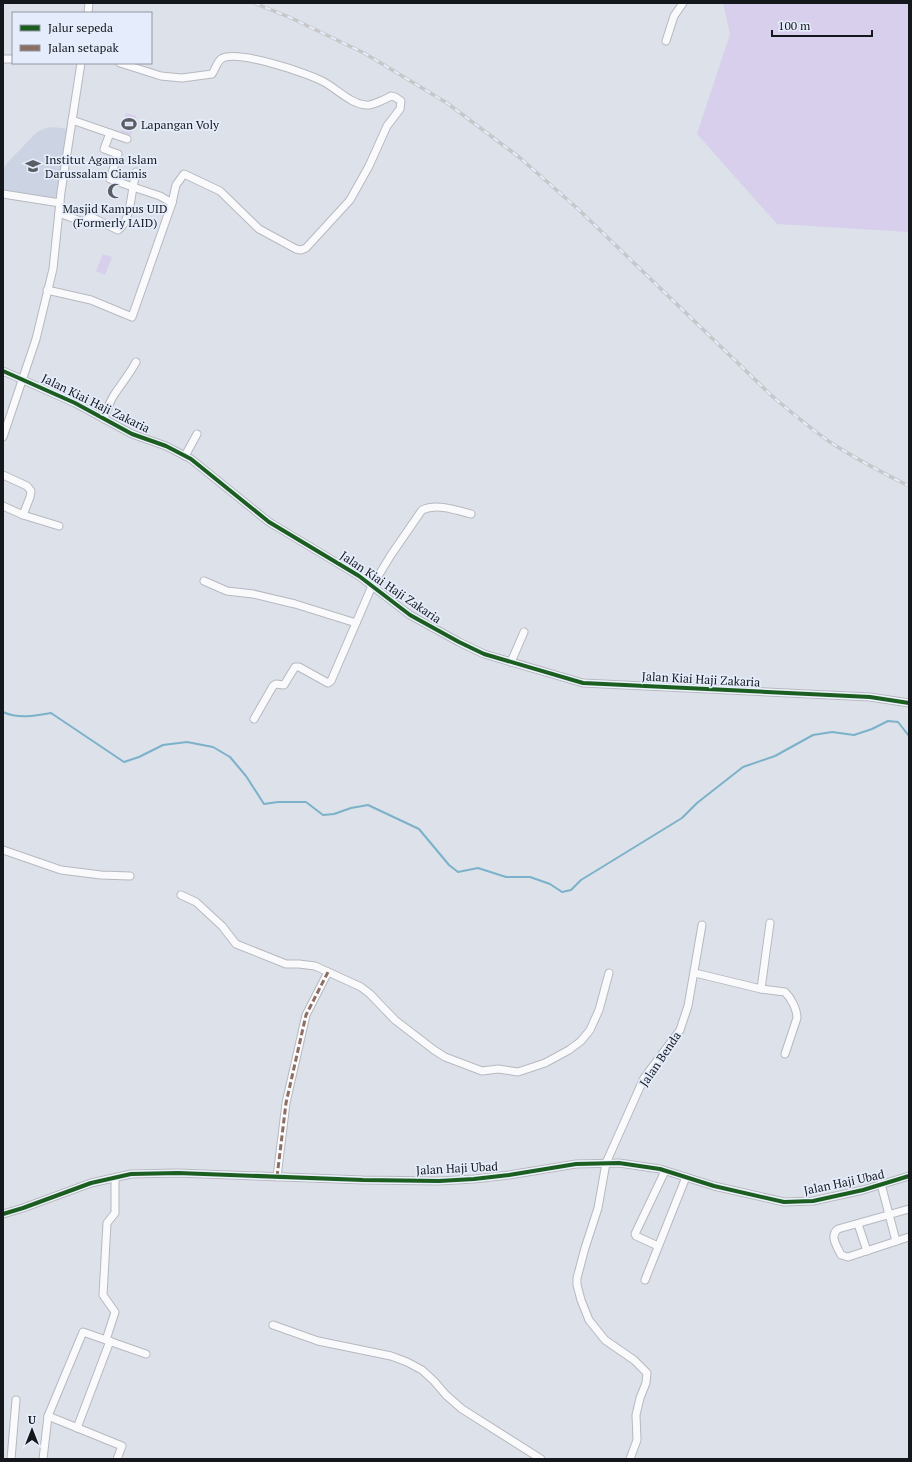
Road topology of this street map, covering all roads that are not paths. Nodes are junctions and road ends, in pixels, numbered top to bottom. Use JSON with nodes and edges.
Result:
{"nodes":[{"id":1,"x":682,"y":3,"type":"edge"},
{"id":2,"x":666,"y":41,"type":"dead end"},
{"id":3,"x":81,"y":64,"type":"edge"},
{"id":4,"x":123,"y":64,"type":"edge"},
{"id":5,"x":72,"y":120,"type":"junction"},
{"id":6,"x":110,"y":133,"type":"junction"},
{"id":7,"x":127,"y":139,"type":"dead end"},
{"id":8,"x":136,"y":172,"type":"dead end"},
{"id":9,"x":133,"y":187,"type":"junction"},
{"id":10,"x":3,"y":194,"type":"edge"},
{"id":11,"x":60,"y":203,"type":"junction"},
{"id":12,"x":172,"y":203,"type":"junction"},
{"id":13,"x":58,"y":213,"type":"junction"},
{"id":14,"x":48,"y":290,"type":"junction"},
{"id":15,"x":136,"y":362,"type":"dead end"},
{"id":16,"x":3,"y":371,"type":"edge"},
{"id":17,"x":23,"y":380,"type":"junction"},
{"id":18,"x":104,"y":419,"type":"junction"},
{"id":19,"x":197,"y":434,"type":"dead end"},
{"id":20,"x":3,"y":437,"type":"edge"},
{"id":21,"x":185,"y":456,"type":"junction"},
{"id":22,"x":3,"y":475,"type":"edge"},
{"id":23,"x":3,"y":506,"type":"edge"},
{"id":24,"x":471,"y":514,"type":"dead end"},
{"id":25,"x":23,"y":515,"type":"junction"},
{"id":26,"x":59,"y":526,"type":"dead end"},
{"id":27,"x":204,"y":581,"type":"dead end"},
{"id":28,"x":372,"y":586,"type":"junction"},
{"id":29,"x":356,"y":623,"type":"junction"},
{"id":30,"x":524,"y":632,"type":"dead end"},
{"id":31,"x":511,"y":662,"type":"junction"},
{"id":32,"x":909,"y":702,"type":"edge"},
{"id":33,"x":254,"y":719,"type":"dead end"},
{"id":34,"x":3,"y":850,"type":"edge"},
{"id":35,"x":130,"y":876,"type":"dead end"},
{"id":36,"x":181,"y":895,"type":"dead end"},
{"id":37,"x":770,"y":923,"type":"dead end"},
{"id":38,"x":702,"y":925,"type":"dead end"},
{"id":39,"x":328,"y":972,"type":"junction"},
{"id":40,"x":608,"y":972,"type":"dead end"},
{"id":41,"x":695,"y":972,"type":"junction"},
{"id":42,"x":761,"y":988,"type":"junction"},
{"id":43,"x":785,"y":1054,"type":"dead end"},
{"id":44,"x":606,"y":1163,"type":"junction"},
{"id":45,"x":666,"y":1171,"type":"junction"},
{"id":46,"x":909,"y":1176,"type":"edge"},
{"id":47,"x":277,"y":1177,"type":"junction"},
{"id":48,"x":686,"y":1177,"type":"junction"},
{"id":49,"x":115,"y":1178,"type":"junction"},
{"id":50,"x":881,"y":1184,"type":"junction"},
{"id":51,"x":909,"y":1209,"type":"edge"},
{"id":52,"x":3,"y":1214,"type":"edge"},
{"id":53,"x":889,"y":1215,"type":"junction"},
{"id":54,"x":858,"y":1224,"type":"junction"},
{"id":55,"x":909,"y":1237,"type":"edge"},
{"id":56,"x":896,"y":1241,"type":"junction"},
{"id":57,"x":658,"y":1246,"type":"junction"},
{"id":58,"x":867,"y":1251,"type":"junction"},
{"id":59,"x":644,"y":1280,"type":"dead end"},
{"id":60,"x":273,"y":1325,"type":"dead end"},
{"id":61,"x":108,"y":1341,"type":"junction"},
{"id":62,"x":146,"y":1354,"type":"dead end"},
{"id":63,"x":16,"y":1400,"type":"dead end"},
{"id":64,"x":48,"y":1416,"type":"junction"},
{"id":65,"x":77,"y":1428,"type":"junction"},
{"id":66,"x":11,"y":1459,"type":"edge"},
{"id":67,"x":44,"y":1459,"type":"edge"},
{"id":68,"x":117,"y":1459,"type":"edge"},
{"id":69,"x":541,"y":1459,"type":"edge"},
{"id":70,"x":630,"y":1459,"type":"edge"}],
"edges":[{"from":1,"to":2,"type":"street"},
{"from":3,"to":5,"type":"street"},
{"from":4,"to":12,"type":"street"},
{"from":5,"to":6,"type":"street"},
{"from":5,"to":11,"type":"street"},
{"from":6,"to":7,"type":"street"},
{"from":6,"to":9,"type":"street"},
{"from":8,"to":9,"type":"street"},
{"from":9,"to":12,"type":"street"},
{"from":9,"to":13,"type":"street"},
{"from":10,"to":11,"type":"street"},
{"from":11,"to":13,"type":"street"},
{"from":12,"to":14,"type":"street"},
{"from":13,"to":14,"type":"street"},
{"from":14,"to":17,"type":"street"},
{"from":15,"to":18,"type":"street"},
{"from":16,"to":17,"type":"street","name":"Jalan Kiai Haji Zakaria"},
{"from":17,"to":18,"type":"street","name":"Jalan Kiai Haji Zakaria"},
{"from":17,"to":20,"type":"street"},
{"from":18,"to":21,"type":"street","name":"Jalan Kiai Haji Zakaria"},
{"from":19,"to":21,"type":"street"},
{"from":21,"to":28,"type":"street","name":"Jalan Kiai Haji Zakaria"},
{"from":22,"to":25,"type":"street"},
{"from":23,"to":25,"type":"street"},
{"from":24,"to":28,"type":"street"},
{"from":25,"to":26,"type":"street"},
{"from":27,"to":29,"type":"street"},
{"from":28,"to":29,"type":"street"},
{"from":28,"to":31,"type":"street","name":"Jalan Kiai Haji Zakaria"},
{"from":29,"to":33,"type":"street"},
{"from":30,"to":31,"type":"street"},
{"from":31,"to":32,"type":"street","name":"Jalan Kiai Haji Zakaria"},
{"from":34,"to":35,"type":"street"},
{"from":36,"to":39,"type":"street"},
{"from":37,"to":42,"type":"street"},
{"from":38,"to":41,"type":"street","name":"Jalan Benda"},
{"from":39,"to":40,"type":"street"},
{"from":39,"to":47,"type":"street"},
{"from":41,"to":42,"type":"street"},
{"from":41,"to":44,"type":"street","name":"Jalan Benda"},
{"from":42,"to":43,"type":"street"},
{"from":44,"to":45,"type":"street","name":"Jalan Haji Ubad"},
{"from":44,"to":47,"type":"street","name":"Jalan Haji Ubad"},
{"from":44,"to":70,"type":"street","name":"Jalan Benda"},
{"from":45,"to":48,"type":"street","name":"Jalan Haji Ubad"},
{"from":45,"to":57,"type":"street"},
{"from":46,"to":50,"type":"street","name":"Jalan Haji Ubad"},
{"from":47,"to":49,"type":"street","name":"Jalan Haji Ubad"},
{"from":48,"to":50,"type":"street","name":"Jalan Haji Ubad"},
{"from":48,"to":57,"type":"street"},
{"from":49,"to":52,"type":"street","name":"Jalan Haji Ubad"},
{"from":49,"to":61,"type":"street"},
{"from":50,"to":53,"type":"street"},
{"from":51,"to":53,"type":"street"},
{"from":53,"to":54,"type":"street"},
{"from":53,"to":56,"type":"street"},
{"from":54,"to":58,"type":"street"},
{"from":54,"to":58,"type":"street"},
{"from":55,"to":56,"type":"street"},
{"from":56,"to":58,"type":"street"},
{"from":57,"to":59,"type":"street"},
{"from":60,"to":69,"type":"street"},
{"from":61,"to":62,"type":"street"},
{"from":61,"to":64,"type":"street"},
{"from":61,"to":65,"type":"street"},
{"from":63,"to":66,"type":"street"},
{"from":64,"to":65,"type":"street"},
{"from":64,"to":67,"type":"street"},
{"from":65,"to":68,"type":"street"}]}
